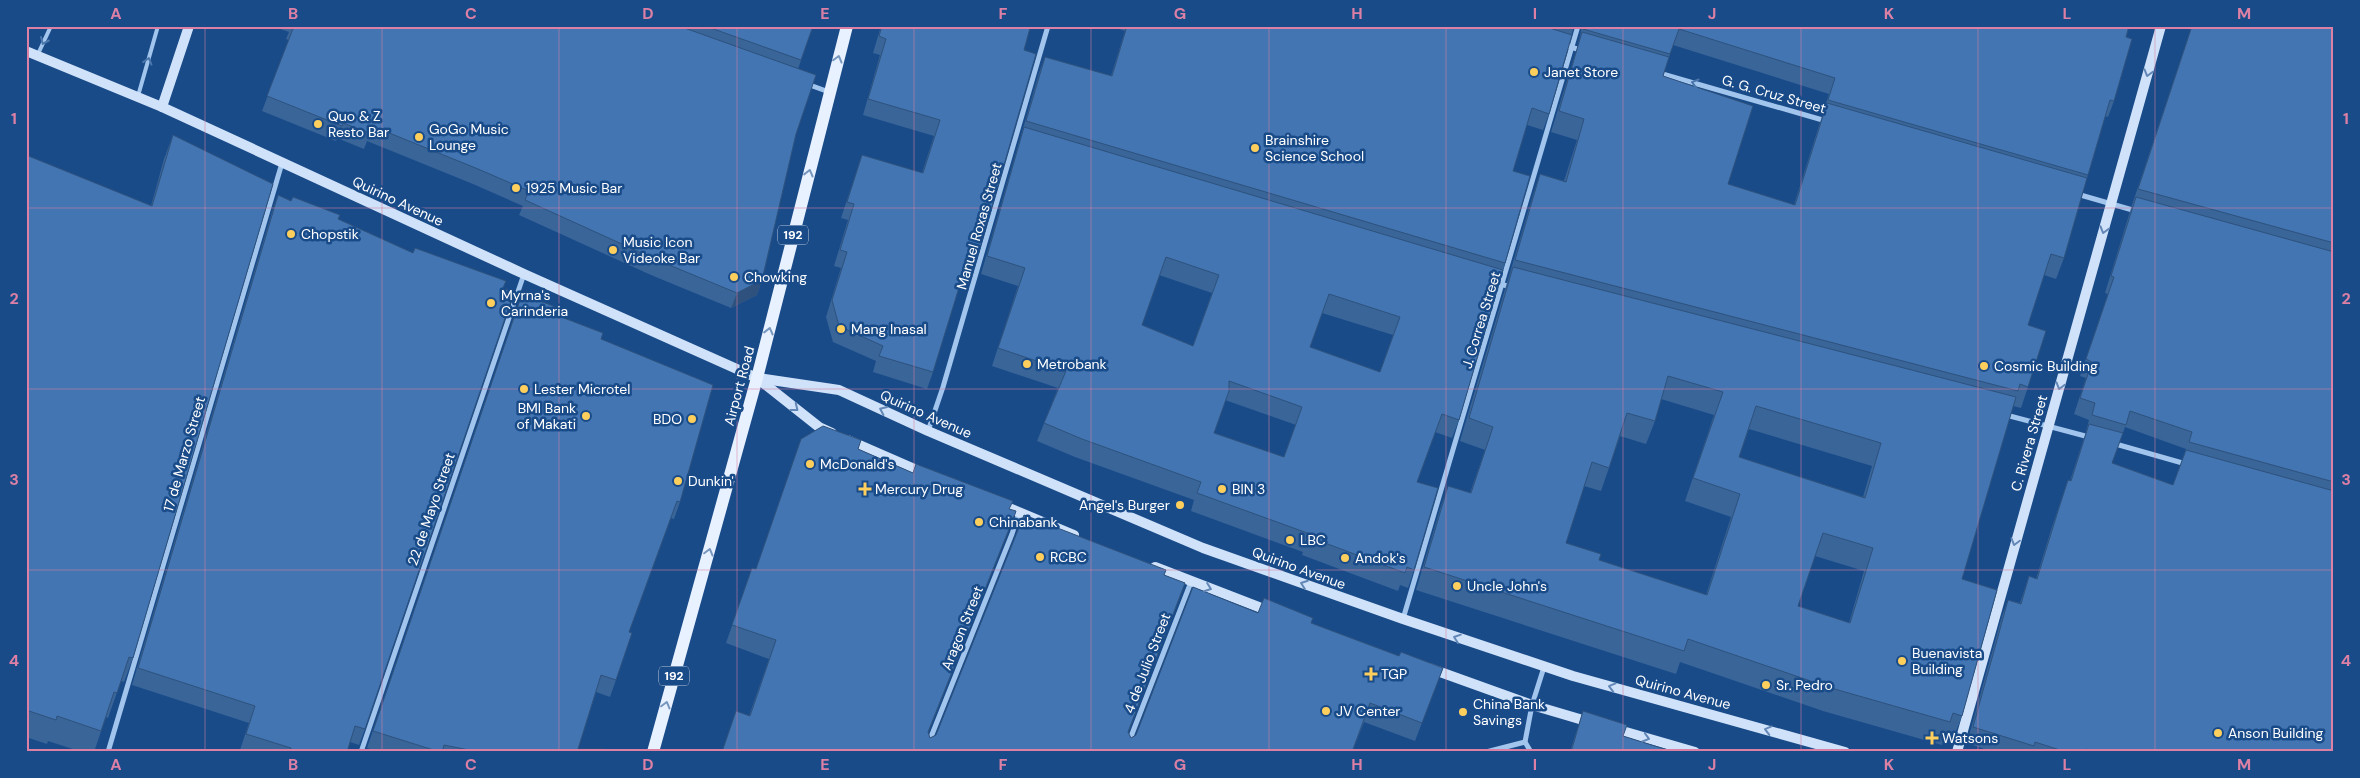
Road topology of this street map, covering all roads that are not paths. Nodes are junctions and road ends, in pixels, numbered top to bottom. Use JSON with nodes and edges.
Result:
{"nodes":[{"id":1,"x":50,"y":26,"type":"edge"},
{"id":2,"x":158,"y":26,"type":"edge"},
{"id":3,"x":189,"y":26,"type":"edge"},
{"id":4,"x":847,"y":26,"type":"edge"},
{"id":5,"x":1048,"y":26,"type":"edge"},
{"id":6,"x":1578,"y":26,"type":"edge"},
{"id":7,"x":2161,"y":26,"type":"edge"},
{"id":8,"x":1553,"y":42,"type":"edge"},
{"id":9,"x":1572,"y":47,"type":"junction"},
{"id":10,"x":26,"y":51,"type":"edge"},
{"id":11,"x":1591,"y":53,"type":"edge"},
{"id":12,"x":38,"y":56,"type":"junction"},
{"id":13,"x":1648,"y":69,"type":"edge"},
{"id":14,"x":802,"y":82,"type":"edge"},
{"id":15,"x":830,"y":92,"type":"junction"},
{"id":16,"x":138,"y":96,"type":"junction"},
{"id":17,"x":162,"y":107,"type":"junction"},
{"id":18,"x":1837,"y":124,"type":"edge"},
{"id":19,"x":1016,"y":140,"type":"junction"},
{"id":20,"x":1025,"y":142,"type":"edge"},
{"id":21,"x":282,"y":162,"type":"junction"},
{"id":22,"x":2073,"y":193,"type":"edge"},
{"id":23,"x":2111,"y":204,"type":"junction"},
{"id":24,"x":2139,"y":212,"type":"edge"},
{"id":25,"x":524,"y":274,"type":"junction"},
{"id":26,"x":1484,"y":279,"type":"edge"},
{"id":27,"x":1503,"y":285,"type":"junction"},
{"id":28,"x":1522,"y":290,"type":"edge"},
{"id":29,"x":757,"y":378,"type":"junction"},
{"id":30,"x":2000,"y":413,"type":"edge"},
{"id":31,"x":2048,"y":426,"type":"junction"},
{"id":32,"x":928,"y":431,"type":"junction"},
{"id":33,"x":2096,"y":439,"type":"edge"},
{"id":34,"x":2106,"y":441,"type":"edge"},
{"id":35,"x":2191,"y":465,"type":"edge"},
{"id":36,"x":938,"y":479,"type":"edge"},
{"id":37,"x":983,"y":498,"type":"edge"},
{"id":38,"x":1019,"y":512,"type":"junction"},
{"id":39,"x":1082,"y":538,"type":"edge"},
{"id":40,"x":1146,"y":564,"type":"edge"},
{"id":41,"x":1191,"y":582,"type":"junction"},
{"id":42,"x":1284,"y":616,"type":"edge"},
{"id":43,"x":1403,"y":619,"type":"junction"},
{"id":44,"x":1423,"y":666,"type":"edge"},
{"id":45,"x":1544,"y":667,"type":"junction"},
{"id":46,"x":1532,"y":705,"type":"junction"},
{"id":47,"x":1525,"y":742,"type":"junction"},
{"id":48,"x":108,"y":752,"type":"edge"},
{"id":49,"x":360,"y":752,"type":"edge"},
{"id":50,"x":653,"y":752,"type":"edge"},
{"id":51,"x":925,"y":752,"type":"edge"},
{"id":52,"x":1125,"y":752,"type":"edge"},
{"id":53,"x":1486,"y":752,"type":"edge"},
{"id":54,"x":1531,"y":752,"type":"edge"},
{"id":55,"x":1695,"y":752,"type":"edge"},
{"id":56,"x":1845,"y":752,"type":"edge"},
{"id":57,"x":1956,"y":752,"type":"edge"}],
"edges":[{"from":1,"to":12,"type":"lane","one_way":true},
{"from":16,"to":2,"type":"lane","one_way":true},
{"from":3,"to":17,"type":"main road"},
{"from":15,"to":4,"type":"main road","name":"Airport Road","number":"192","one_way":true},
{"from":5,"to":19,"type":"street","name":"Manuel Roxas Street"},
{"from":6,"to":9,"type":"street","name":"J. Correa Street"},
{"from":7,"to":23,"type":"main road","name":"C. Rivera Street","one_way":true},
{"from":8,"to":9,"type":"street"},
{"from":9,"to":11,"type":"street"},
{"from":9,"to":27,"type":"street","name":"J. Correa Street"},
{"from":10,"to":12,"type":"main road","name":"Quirino Avenue"},
{"from":12,"to":16,"type":"main road","name":"Quirino Avenue"},
{"from":18,"to":13,"type":"street","name":"G. G. Cruz Street","one_way":true},
{"from":14,"to":15,"type":"street"},
{"from":29,"to":15,"type":"main road","name":"Airport Road","number":"192","one_way":true},
{"from":16,"to":17,"type":"main road","name":"Quirino Avenue"},
{"from":17,"to":21,"type":"main road","name":"Quirino Avenue"},
{"from":19,"to":20,"type":"street"},
{"from":19,"to":32,"type":"street","name":"Manuel Roxas Street"},
{"from":21,"to":25,"type":"main road","name":"Quirino Avenue"},
{"from":21,"to":48,"type":"street","name":"17 de Marzo Street"},
{"from":22,"to":23,"type":"street"},
{"from":23,"to":24,"type":"street"},
{"from":23,"to":31,"type":"main road","name":"C. Rivera Street","one_way":true},
{"from":25,"to":29,"type":"main road","name":"Quirino Avenue"},
{"from":25,"to":49,"type":"street","name":"22 de Mayo Street"},
{"from":26,"to":27,"type":"street"},
{"from":27,"to":28,"type":"street"},
{"from":27,"to":43,"type":"street","name":"J. Correa Street"},
{"from":32,"to":29,"type":"main road","name":"Quirino Avenue","one_way":true},
{"from":29,"to":36,"type":"main road","name":"Quirino Avenue","one_way":true},
{"from":50,"to":29,"type":"main road","name":"Airport Road","number":"192","one_way":true},
{"from":30,"to":31,"type":"street"},
{"from":31,"to":33,"type":"street"},
{"from":31,"to":57,"type":"main road","name":"C. Rivera Street","one_way":true},
{"from":43,"to":32,"type":"main road","name":"Quirino Avenue","one_way":true},
{"from":34,"to":35,"type":"street"},
{"from":37,"to":38,"type":"main road"},
{"from":38,"to":39,"type":"main road"},
{"from":38,"to":51,"type":"street","name":"Aragon Street"},
{"from":40,"to":41,"type":"main road"},
{"from":41,"to":42,"type":"main road","one_way":true},
{"from":41,"to":52,"type":"street","name":"4 de Julio Street"},
{"from":45,"to":43,"type":"main road","name":"Quirino Avenue","one_way":true},
{"from":44,"to":46,"type":"main road"},
{"from":45,"to":46,"type":"street"},
{"from":56,"to":45,"type":"main road","name":"Quirino Avenue","one_way":true},
{"from":46,"to":47,"type":"street"},
{"from":46,"to":55,"type":"main road","one_way":true},
{"from":47,"to":53,"type":"street"},
{"from":47,"to":54,"type":"street"}]}
